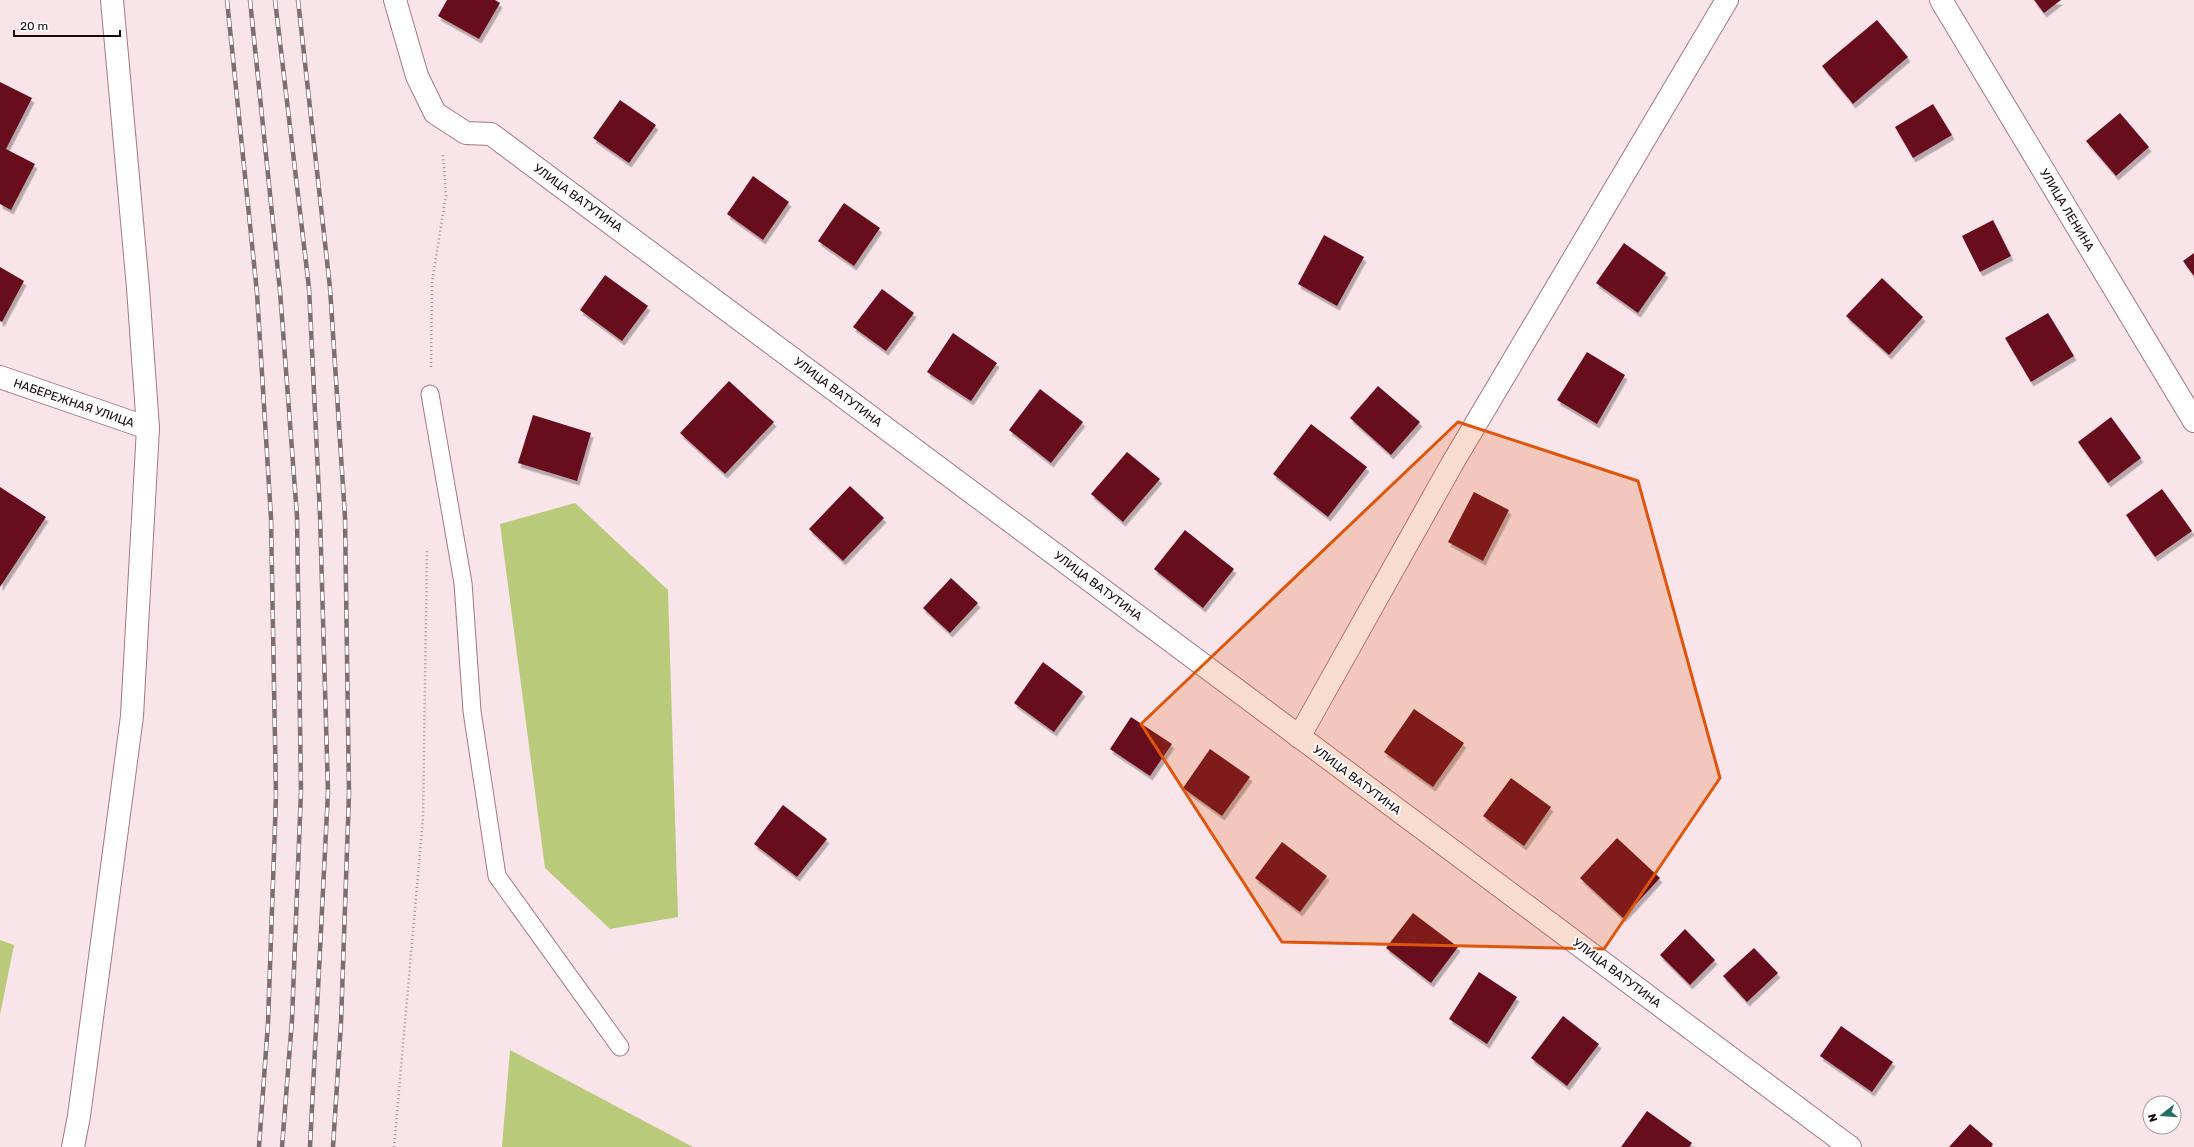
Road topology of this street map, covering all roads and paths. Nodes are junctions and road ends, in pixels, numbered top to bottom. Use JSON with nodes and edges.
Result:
{"nodes":[{"id":1,"x":112,"y":0,"type":"edge"},
{"id":2,"x":395,"y":0,"type":"edge"},
{"id":3,"x":1727,"y":0,"type":"edge"},
{"id":4,"x":1941,"y":0,"type":"edge"},
{"id":5,"x":446,"y":120,"type":"junction"},
{"id":6,"x":0,"y":377,"type":"edge"},
{"id":7,"x":430,"y":394,"type":"joint"},
{"id":8,"x":2194,"y":421,"type":"edge"},
{"id":9,"x":148,"y":428,"type":"junction"},
{"id":10,"x":428,"y":544,"type":"dead end"},
{"id":11,"x":1299,"y":737,"type":"junction"},
{"id":12,"x":620,"y":1047,"type":"dead end"},
{"id":13,"x":73,"y":1147,"type":"edge"},
{"id":14,"x":394,"y":1147,"type":"edge"},
{"id":15,"x":1850,"y":1147,"type":"edge"}],
"edges":[{"from":1,"to":9,"type":"street"},
{"from":2,"to":5,"type":"street","name":"УЛИЦА ВАТУТИНА"},
{"from":3,"to":11,"type":"street"},
{"from":4,"to":8,"type":"street","name":"УЛИЦА ЛЕНИНА"},
{"from":5,"to":7,"type":"path"},
{"from":5,"to":11,"type":"street","name":"УЛИЦА ВАТУТИНА"},
{"from":6,"to":9,"type":"street","name":"НАБЕРЕЖНАЯ УЛИЦА"},
{"from":7,"to":12,"type":"lane"},
{"from":9,"to":13,"type":"street"},
{"from":10,"to":14,"type":"path"},
{"from":11,"to":15,"type":"street","name":"УЛИЦА ВАТУТИНА"}]}
